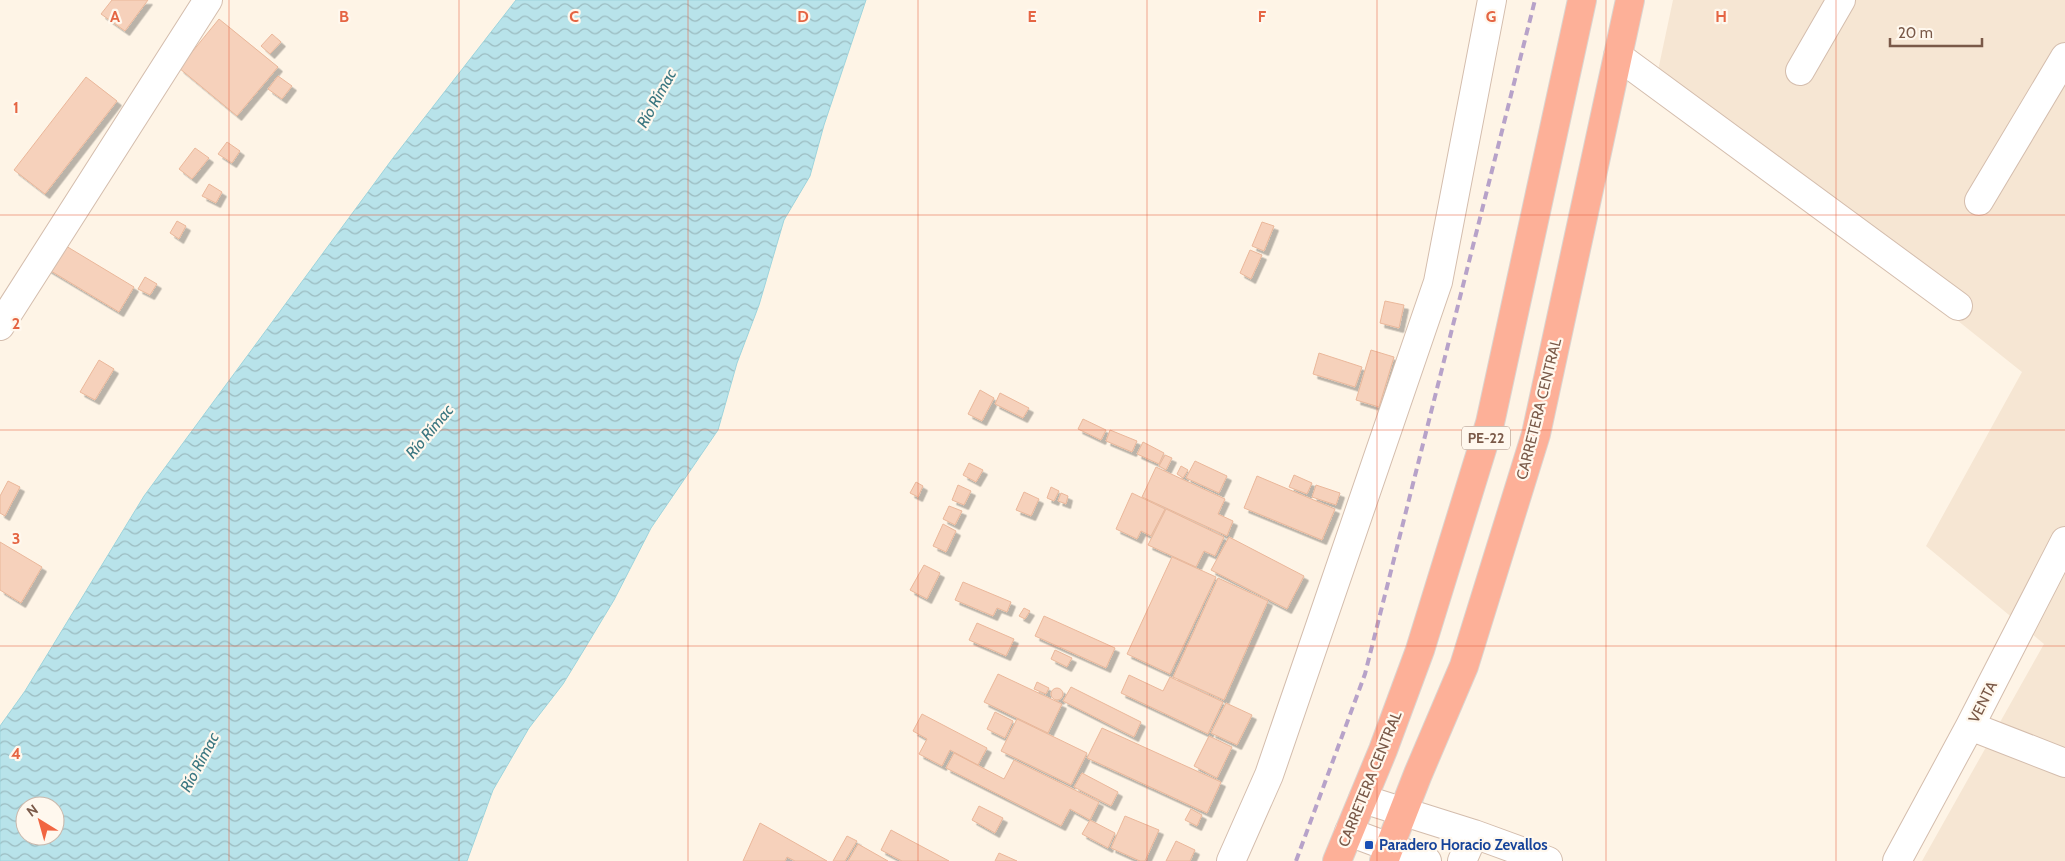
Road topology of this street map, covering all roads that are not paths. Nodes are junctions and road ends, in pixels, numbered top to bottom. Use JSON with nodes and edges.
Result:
{"nodes":[{"id":1,"x":208,"y":0,"type":"edge"},
{"id":2,"x":1492,"y":0,"type":"edge"},
{"id":3,"x":1582,"y":0,"type":"edge"},
{"id":4,"x":1630,"y":0,"type":"edge"},
{"id":5,"x":1840,"y":0,"type":"edge"},
{"id":6,"x":1618,"y":56,"type":"junction"},
{"id":7,"x":2065,"y":57,"type":"edge"},
{"id":8,"x":1800,"y":71,"type":"dead end"},
{"id":9,"x":1980,"y":201,"type":"dead end"},
{"id":10,"x":1958,"y":306,"type":"dead end"},
{"id":11,"x":0,"y":326,"type":"edge"},
{"id":12,"x":2065,"y":541,"type":"edge"},
{"id":13,"x":1970,"y":726,"type":"junction"},
{"id":14,"x":2065,"y":763,"type":"edge"},
{"id":15,"x":1363,"y":799,"type":"junction"},
{"id":16,"x":1404,"y":812,"type":"junction"},
{"id":17,"x":1349,"y":832,"type":"junction"},
{"id":18,"x":1474,"y":834,"type":"junction"},
{"id":19,"x":1387,"y":854,"type":"edge"},
{"id":20,"x":1231,"y":861,"type":"edge"},
{"id":21,"x":1337,"y":861,"type":"edge"},
{"id":22,"x":1427,"y":861,"type":"edge"},
{"id":23,"x":1462,"y":861,"type":"edge"},
{"id":24,"x":1548,"y":861,"type":"edge"},
{"id":25,"x":1897,"y":861,"type":"edge"}],
"edges":[{"from":1,"to":11,"type":"street"},
{"from":2,"to":20,"type":"street"},
{"from":3,"to":15,"type":"highway","name":"CARRETERA CENTRAL","number":"PE-22"},
{"from":4,"to":6,"type":"highway","name":"CARRETERA CENTRAL","number":"PE-22"},
{"from":5,"to":8,"type":"street"},
{"from":6,"to":10,"type":"street"},
{"from":6,"to":16,"type":"highway","name":"CARRETERA CENTRAL","number":"PE-22"},
{"from":7,"to":9,"type":"street"},
{"from":12,"to":13,"type":"street","name":"VENTA"},
{"from":13,"to":14,"type":"street"},
{"from":13,"to":25,"type":"street","name":"VENTA"},
{"from":15,"to":16,"type":"street"},
{"from":15,"to":17,"type":"highway","name":"CARRETERA CENTRAL","number":"PE-22"},
{"from":16,"to":18,"type":"street"},
{"from":16,"to":19,"type":"highway","name":"CARRETERA CENTRAL","number":"PE-22"},
{"from":17,"to":19,"type":"street"},
{"from":17,"to":21,"type":"highway","name":"CARRETERA CENTRAL","number":"PE-22"},
{"from":18,"to":23,"type":"street"},
{"from":18,"to":24,"type":"street"},
{"from":19,"to":22,"type":"street"}]}
